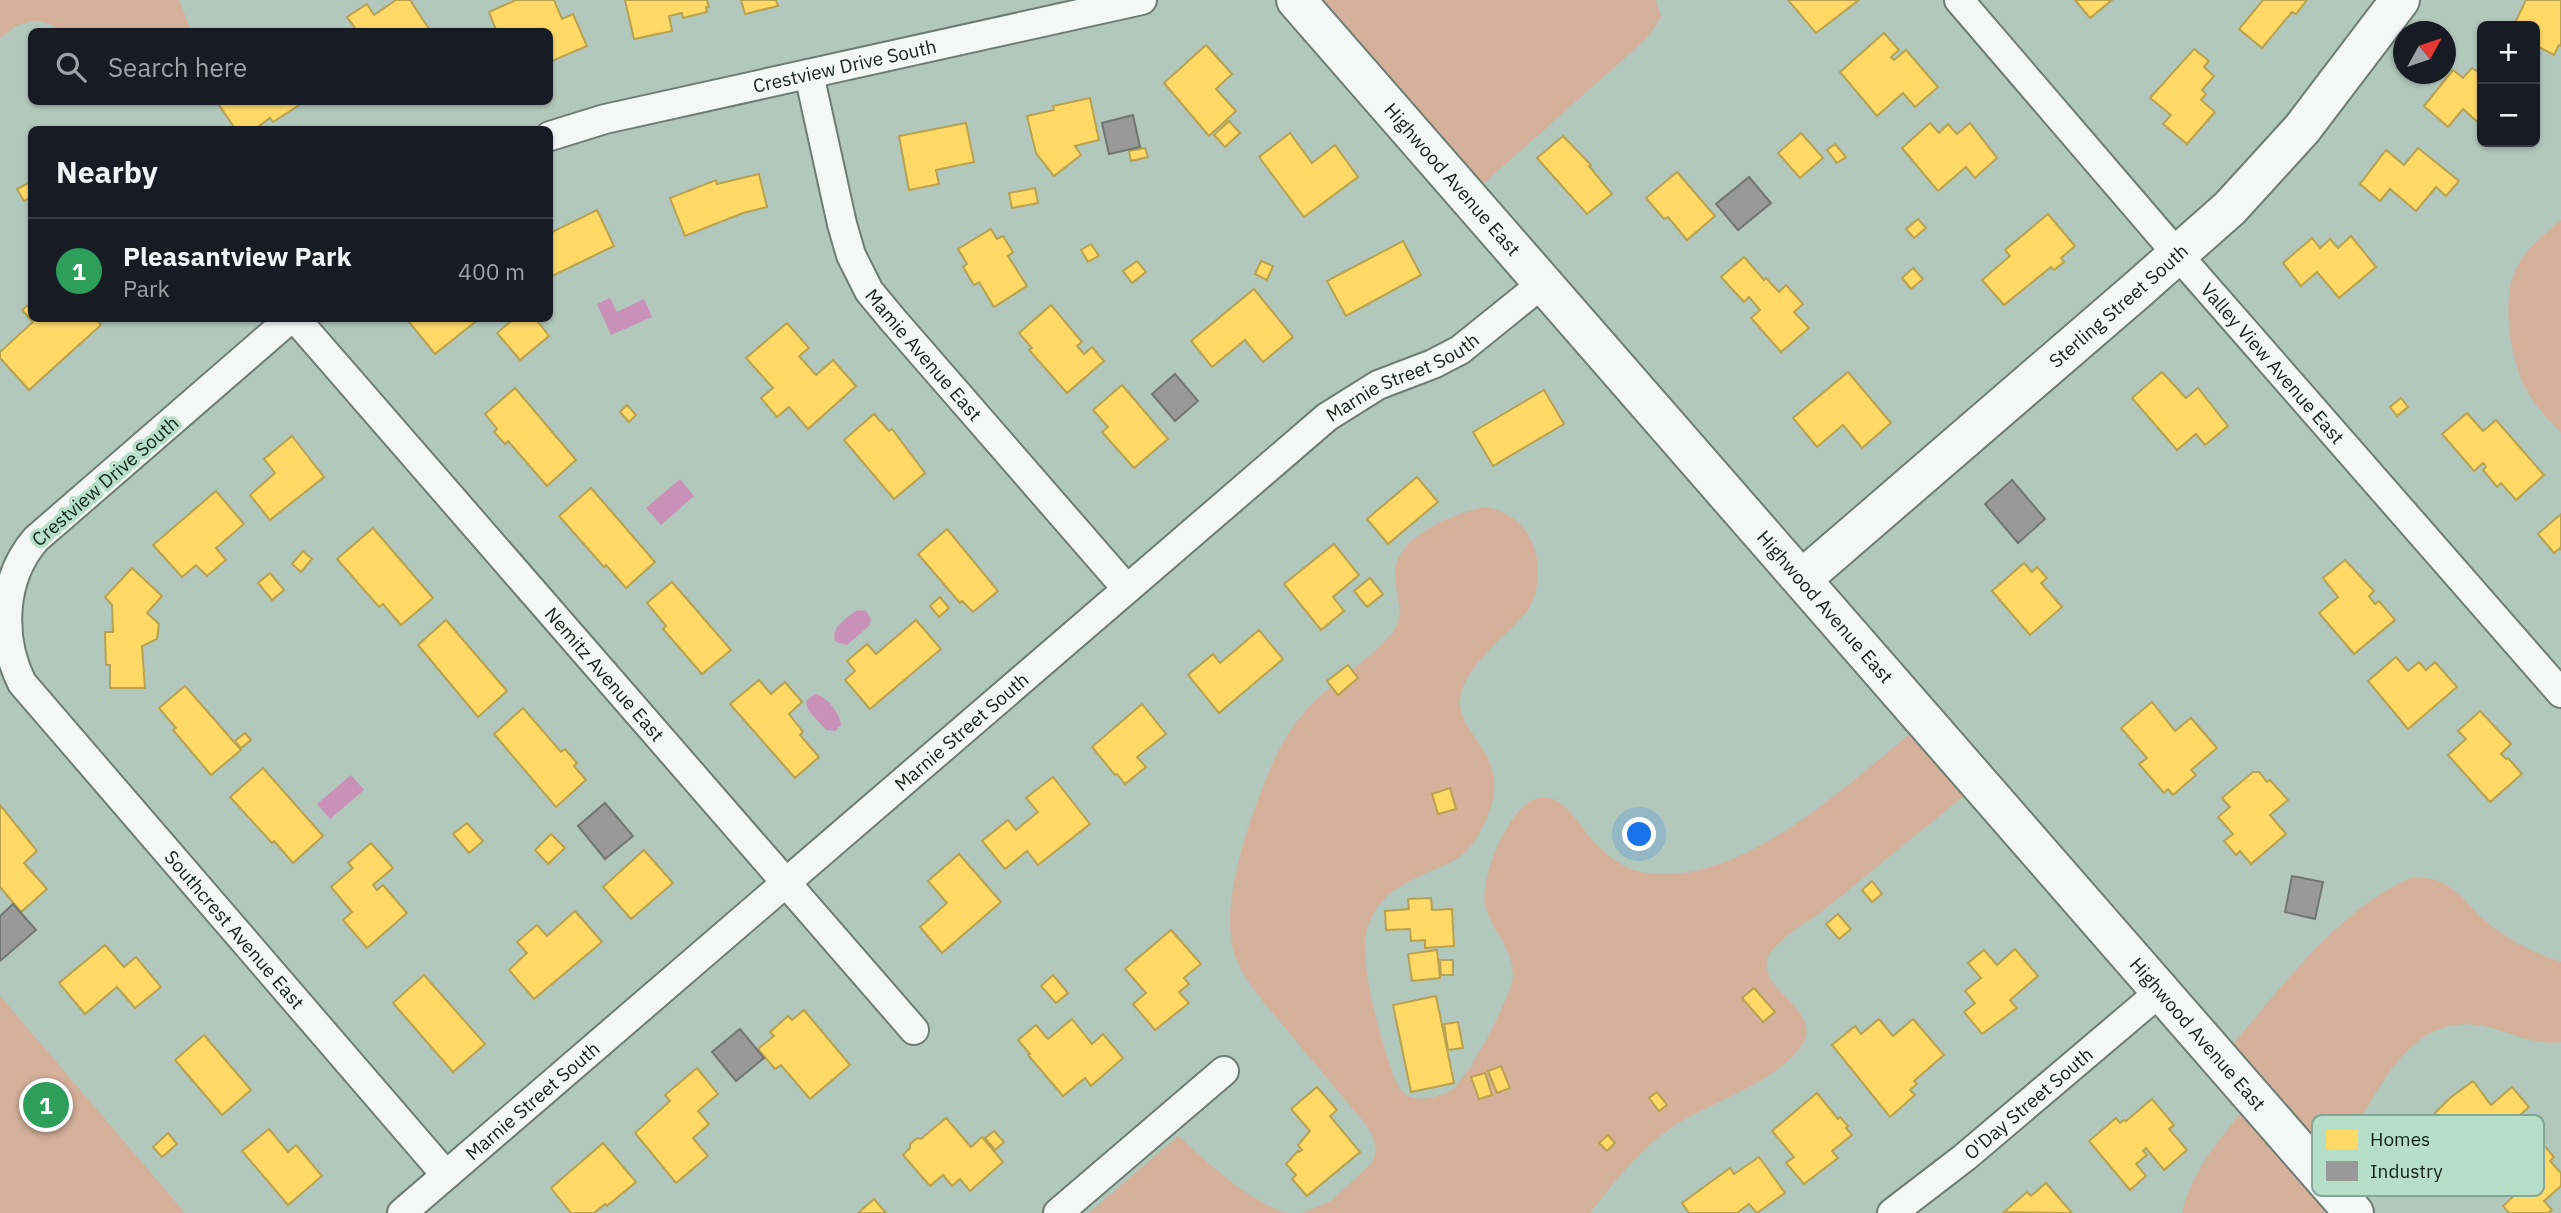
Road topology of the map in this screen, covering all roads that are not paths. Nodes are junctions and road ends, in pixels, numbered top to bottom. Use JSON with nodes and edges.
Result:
{"nodes":[{"id":1,"x":1142,"y":0,"type":"edge"},
{"id":2,"x":1296,"y":0,"type":"edge"},
{"id":3,"x":1959,"y":0,"type":"edge"},
{"id":4,"x":2400,"y":0,"type":"edge"},
{"id":5,"x":809,"y":74,"type":"junction"},
{"id":6,"x":553,"y":135,"type":"edge"},
{"id":7,"x":2178,"y":255,"type":"junction"},
{"id":8,"x":1543,"y":284,"type":"junction"},
{"id":9,"x":288,"y":322,"type":"edge"},
{"id":10,"x":296,"y":322,"type":"edge"},
{"id":11,"x":1802,"y":579,"type":"junction"},
{"id":12,"x":1127,"y":589,"type":"junction"},
{"id":13,"x":22,"y":683,"type":"joint"},
{"id":14,"x":2561,"y":693,"type":"edge"},
{"id":15,"x":787,"y":883,"type":"junction"},
{"id":16,"x":2161,"y":991,"type":"junction"},
{"id":17,"x":914,"y":1030,"type":"dead end"},
{"id":18,"x":1224,"y":1071,"type":"dead end"},
{"id":19,"x":2312,"y":1165,"type":"edge"},
{"id":20,"x":446,"y":1175,"type":"junction"},
{"id":21,"x":2339,"y":1196,"type":"edge"},
{"id":22,"x":402,"y":1213,"type":"edge"},
{"id":23,"x":1058,"y":1213,"type":"edge"},
{"id":24,"x":1892,"y":1213,"type":"edge"},
{"id":25,"x":2354,"y":1213,"type":"edge"}],
"edges":[{"from":1,"to":5,"type":"street","name":"Crestview Drive South"},
{"from":2,"to":8,"type":"street","name":"Highwood Avenue East"},
{"from":3,"to":7,"type":"street","name":"Valley View Avenue East"},
{"from":4,"to":7,"type":"street","name":"Sterling Street South"},
{"from":5,"to":6,"type":"street","name":"Crestview Drive South"},
{"from":5,"to":12,"type":"street","name":"Mamie Avenue East"},
{"from":7,"to":11,"type":"street","name":"Sterling Street South"},
{"from":7,"to":14,"type":"street","name":"Valley View Avenue East"},
{"from":8,"to":11,"type":"street","name":"Highwood Avenue East"},
{"from":8,"to":12,"type":"street","name":"Marnie Street South"},
{"from":9,"to":13,"type":"street","name":"Crestview Drive South"},
{"from":10,"to":15,"type":"street","name":"Nemitz Avenue East"},
{"from":11,"to":16,"type":"street","name":"Highwood Avenue East"},
{"from":12,"to":15,"type":"street","name":"Marnie Street South"},
{"from":13,"to":20,"type":"street","name":"Southcrest Avenue East"},
{"from":15,"to":17,"type":"street","name":"Nemitz Avenue East"},
{"from":15,"to":20,"type":"street","name":"Marnie Street South"},
{"from":16,"to":19,"type":"street","name":"Highwood Avenue East"},
{"from":16,"to":24,"type":"street","name":"O'Day Street South"},
{"from":18,"to":23,"type":"street"},
{"from":20,"to":22,"type":"street","name":"Marnie Street South"},
{"from":21,"to":25,"type":"street","name":"Highwood Avenue East"}]}
